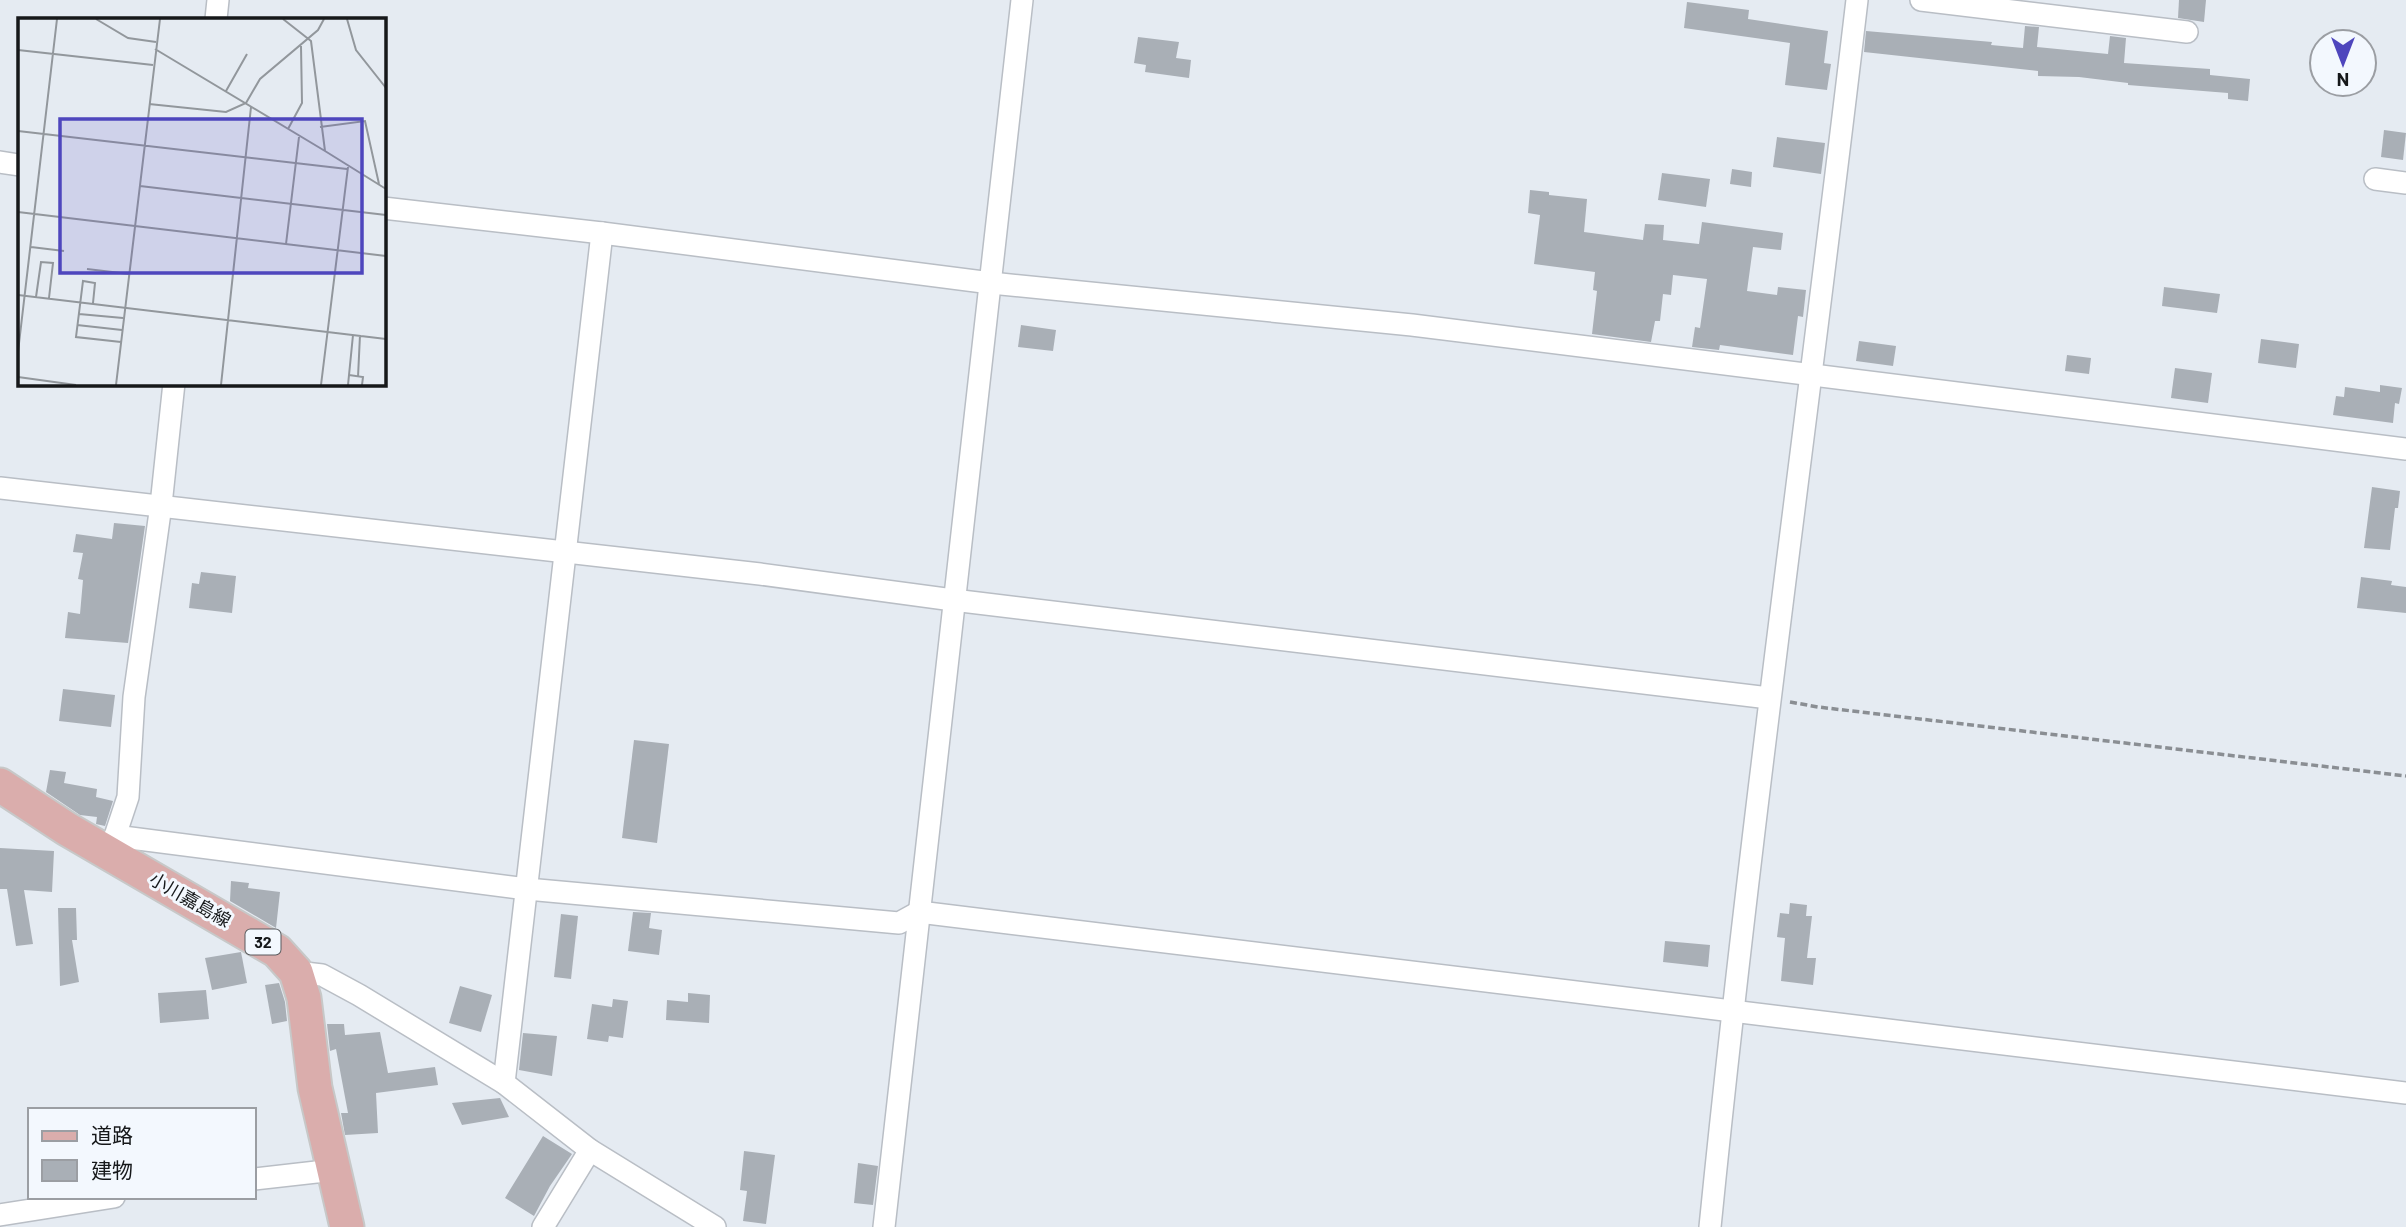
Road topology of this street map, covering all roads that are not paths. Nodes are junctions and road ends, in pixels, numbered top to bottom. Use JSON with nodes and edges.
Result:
{"nodes":[{"id":1,"x":219,"y":0,"type":"edge"},
{"id":2,"x":1022,"y":0,"type":"edge"},
{"id":3,"x":1857,"y":0,"type":"edge"},
{"id":4,"x":1921,"y":0,"type":"edge"},
{"id":5,"x":216,"y":18,"type":"edge"},
{"id":6,"x":2187,"y":32,"type":"dead end"},
{"id":7,"x":0,"y":162,"type":"edge"},
{"id":8,"x":18,"y":165,"type":"edge"},
{"id":9,"x":2375,"y":179,"type":"dead end"},
{"id":10,"x":2406,"y":183,"type":"edge"},
{"id":11,"x":385,"y":208,"type":"edge"},
{"id":12,"x":602,"y":233,"type":"junction"},
{"id":13,"x":991,"y":283,"type":"junction"},
{"id":14,"x":1812,"y":377,"type":"junction"},
{"id":15,"x":174,"y":385,"type":"edge"},
{"id":16,"x":2406,"y":449,"type":"edge"},
{"id":17,"x":0,"y":488,"type":"edge"},
{"id":18,"x":161,"y":505,"type":"junction"},
{"id":19,"x":564,"y":553,"type":"junction"},
{"id":20,"x":953,"y":600,"type":"junction"},
{"id":21,"x":1769,"y":698,"type":"junction"},
{"id":22,"x":0,"y":785,"type":"edge"},
{"id":23,"x":111,"y":844,"type":"junction"},
{"id":24,"x":527,"y":889,"type":"junction"},
{"id":25,"x":919,"y":912,"type":"junction"},
{"id":26,"x":296,"y":972,"type":"junction"},
{"id":27,"x":1732,"y":1010,"type":"junction"},
{"id":28,"x":504,"y":1083,"type":"junction"},
{"id":29,"x":2406,"y":1093,"type":"edge"},
{"id":30,"x":590,"y":1150,"type":"junction"},
{"id":31,"x":334,"y":1170,"type":"junction"},
{"id":32,"x":256,"y":1179,"type":"edge"},
{"id":33,"x":101,"y":1199,"type":"edge"},
{"id":34,"x":0,"y":1215,"type":"edge"},
{"id":35,"x":347,"y":1227,"type":"edge"},
{"id":36,"x":543,"y":1227,"type":"edge"},
{"id":37,"x":715,"y":1227,"type":"edge"},
{"id":38,"x":884,"y":1227,"type":"edge"},
{"id":39,"x":1710,"y":1227,"type":"edge"}],
"edges":[{"from":1,"to":5,"type":"street"},
{"from":2,"to":13,"type":"street"},
{"from":3,"to":14,"type":"street"},
{"from":4,"to":6,"type":"street"},
{"from":7,"to":8,"type":"street"},
{"from":9,"to":10,"type":"street"},
{"from":11,"to":12,"type":"street"},
{"from":12,"to":13,"type":"street"},
{"from":12,"to":19,"type":"street"},
{"from":13,"to":14,"type":"street"},
{"from":13,"to":20,"type":"street"},
{"from":14,"to":16,"type":"street"},
{"from":14,"to":21,"type":"street"},
{"from":15,"to":18,"type":"street"},
{"from":17,"to":18,"type":"street"},
{"from":18,"to":19,"type":"street"},
{"from":18,"to":23,"type":"street"},
{"from":19,"to":20,"type":"street"},
{"from":19,"to":24,"type":"street"},
{"from":20,"to":21,"type":"street"},
{"from":20,"to":25,"type":"street"},
{"from":21,"to":27,"type":"street"},
{"from":22,"to":23,"type":"main road","name":"小川嘉島線","number":"32"},
{"from":23,"to":24,"type":"street"},
{"from":23,"to":26,"type":"main road","name":"小川嘉島線","number":"32"},
{"from":24,"to":25,"type":"street"},
{"from":24,"to":28,"type":"street"},
{"from":25,"to":27,"type":"street"},
{"from":25,"to":38,"type":"street"},
{"from":26,"to":28,"type":"street"},
{"from":26,"to":31,"type":"main road","number":"32"},
{"from":27,"to":29,"type":"street"},
{"from":27,"to":39,"type":"street"},
{"from":28,"to":30,"type":"street"},
{"from":30,"to":36,"type":"street"},
{"from":30,"to":37,"type":"street"},
{"from":31,"to":32,"type":"street"},
{"from":31,"to":35,"type":"main road","number":"32"},
{"from":33,"to":34,"type":"street"}]}
